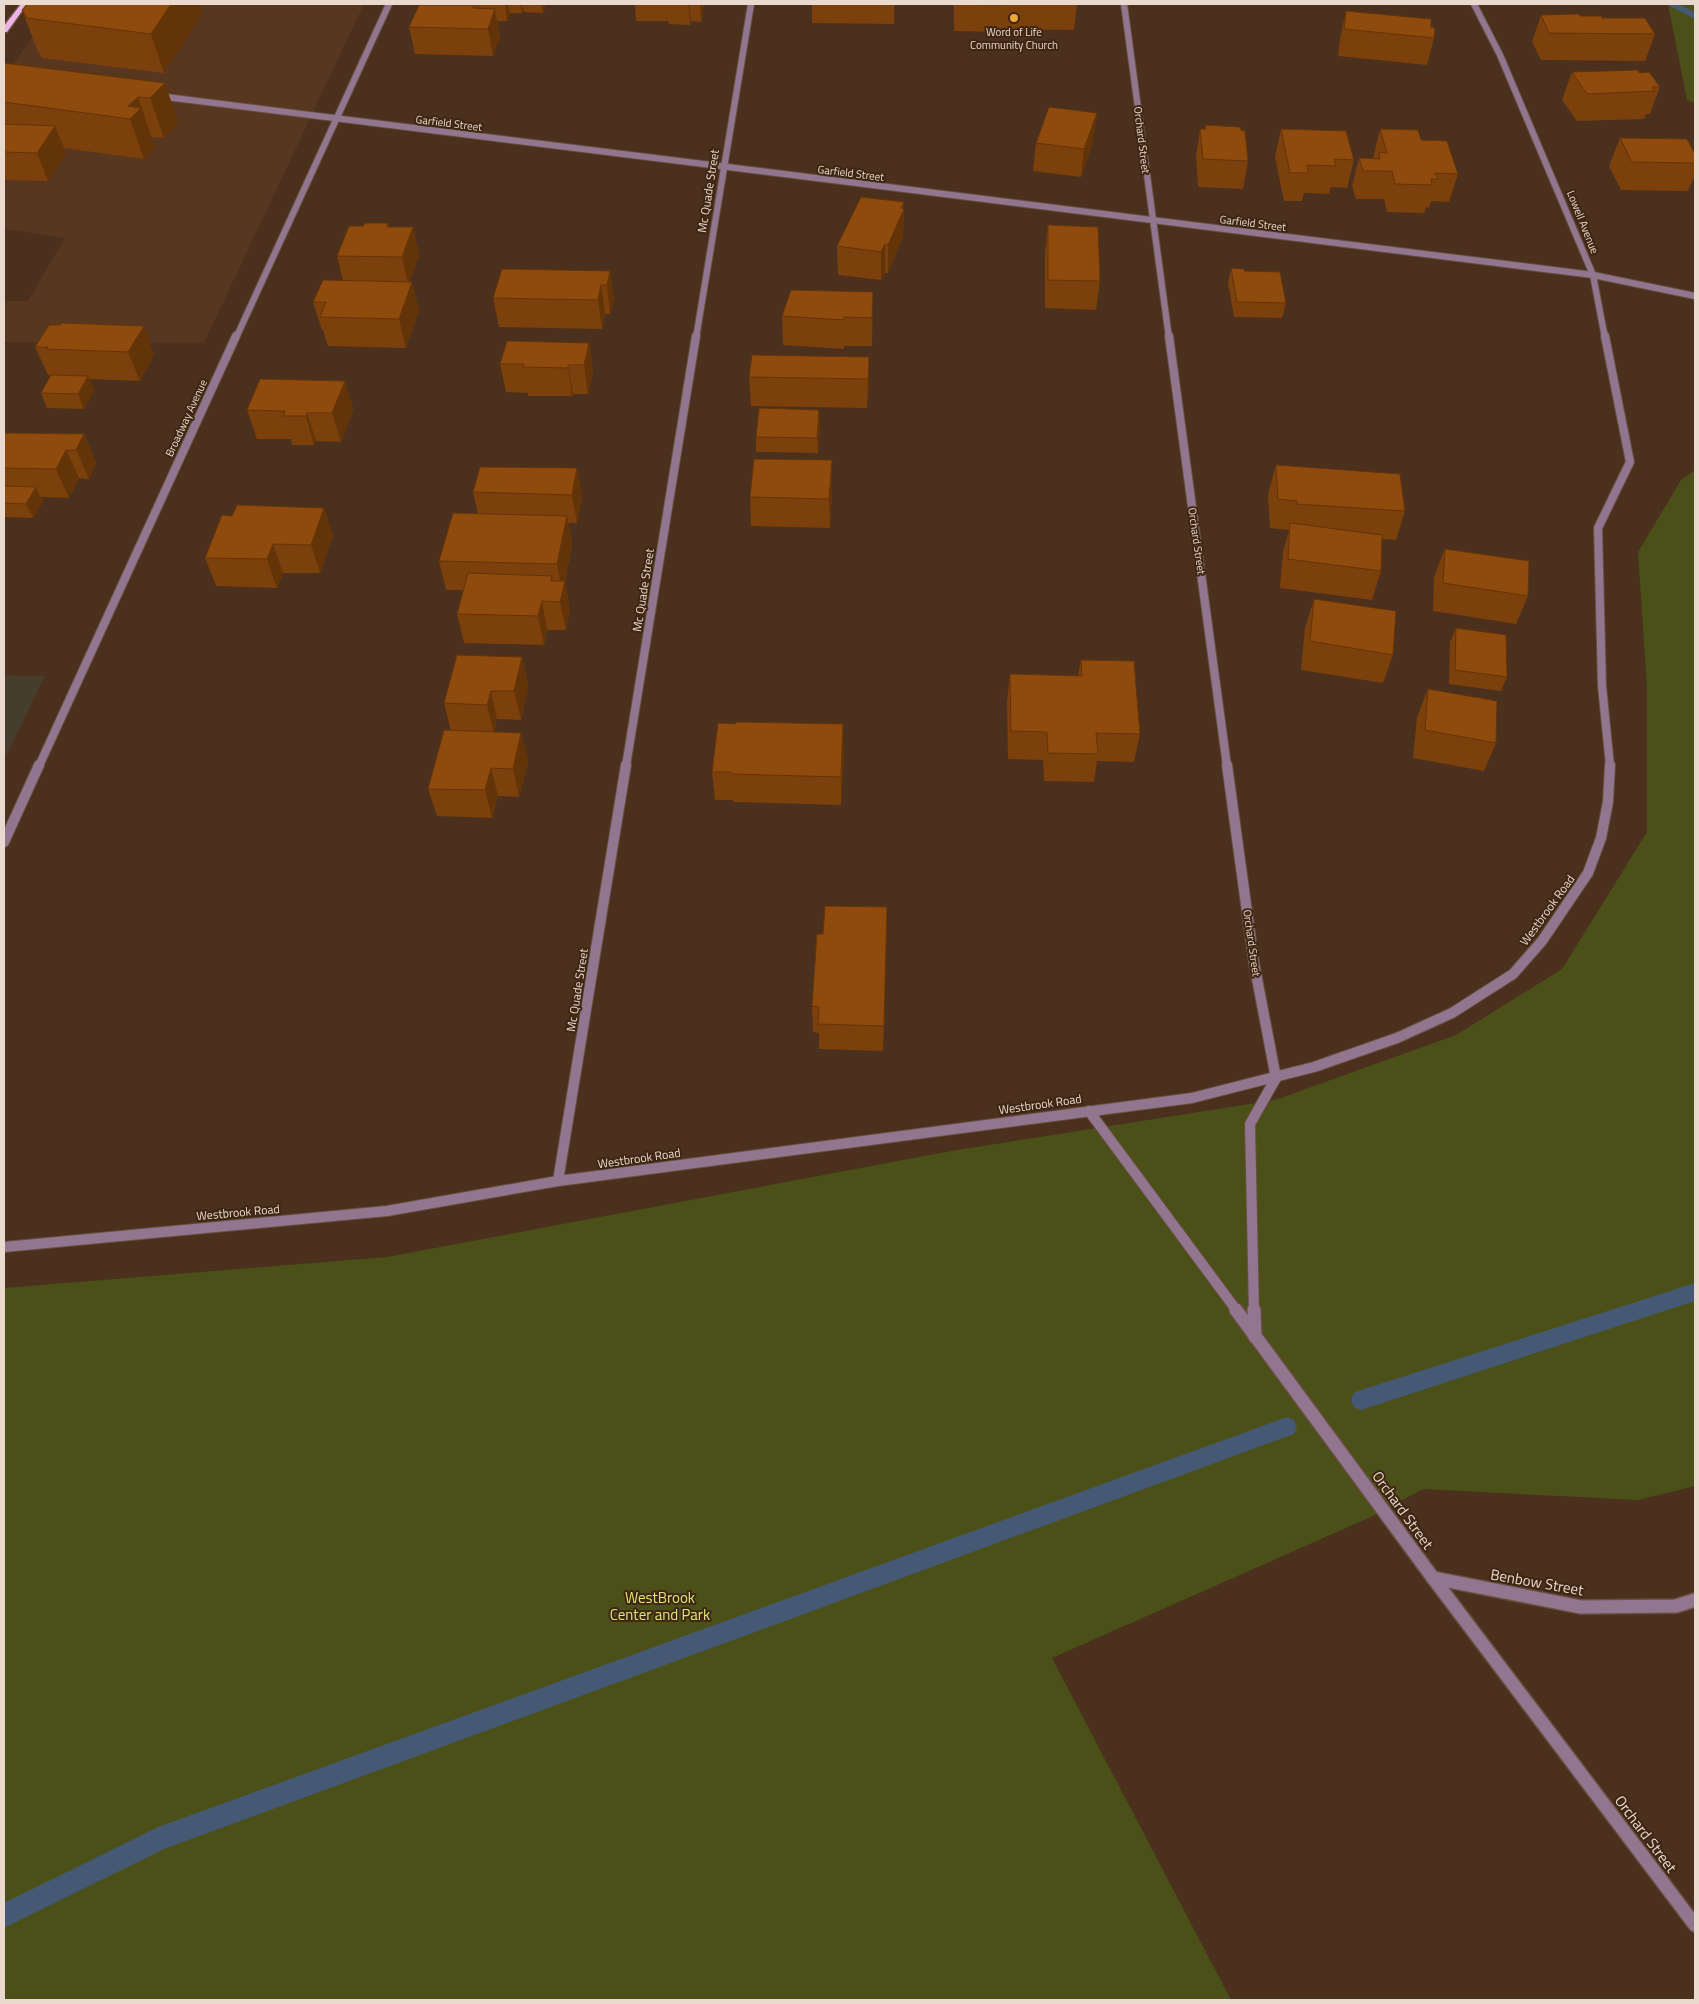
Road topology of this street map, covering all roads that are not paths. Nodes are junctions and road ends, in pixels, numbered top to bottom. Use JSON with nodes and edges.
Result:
{"nodes":[{"id":1,"x":24,"y":4,"type":"edge"},
{"id":2,"x":389,"y":4,"type":"edge"},
{"id":3,"x":751,"y":4,"type":"edge"},
{"id":4,"x":1124,"y":4,"type":"edge"},
{"id":5,"x":1474,"y":4,"type":"edge"},
{"id":6,"x":4,"y":30,"type":"edge"},
{"id":7,"x":147,"y":95,"type":"edge"},
{"id":8,"x":335,"y":119,"type":"junction"},
{"id":9,"x":725,"y":168,"type":"junction"},
{"id":10,"x":1153,"y":220,"type":"junction"},
{"id":11,"x":1593,"y":275,"type":"junction"},
{"id":12,"x":1695,"y":296,"type":"edge"},
{"id":13,"x":1630,"y":462,"type":"joint"},
{"id":14,"x":4,"y":842,"type":"edge"},
{"id":15,"x":1276,"y":1078,"type":"junction"},
{"id":16,"x":1089,"y":1110,"type":"junction"},
{"id":17,"x":558,"y":1181,"type":"junction"},
{"id":18,"x":4,"y":1247,"type":"edge"},
{"id":19,"x":1255,"y":1336,"type":"junction"},
{"id":20,"x":1433,"y":1578,"type":"junction"},
{"id":21,"x":1695,"y":1600,"type":"edge"},
{"id":22,"x":1695,"y":1925,"type":"edge"}],
"edges":[{"from":1,"to":6,"type":"main road"},
{"from":2,"to":8,"type":"street","name":"Broadway Avenue"},
{"from":3,"to":9,"type":"street","name":"Mc Quade Street"},
{"from":4,"to":10,"type":"street","name":"Orchard Street"},
{"from":5,"to":11,"type":"street","name":"Lowell Avenue"},
{"from":7,"to":8,"type":"street","name":"Garfield Street"},
{"from":8,"to":9,"type":"street","name":"Garfield Street"},
{"from":8,"to":14,"type":"street","name":"Broadway Avenue"},
{"from":9,"to":10,"type":"street","name":"Garfield Street"},
{"from":9,"to":17,"type":"street","name":"Mc Quade Street"},
{"from":10,"to":11,"type":"street","name":"Garfield Street"},
{"from":10,"to":15,"type":"street","name":"Orchard Street"},
{"from":11,"to":12,"type":"street","name":"Garfield Street"},
{"from":11,"to":13,"type":"street","name":"Lowell Avenue"},
{"from":13,"to":15,"type":"street","name":"Westbrook Road"},
{"from":15,"to":16,"type":"street","name":"Westbrook Road"},
{"from":15,"to":19,"type":"street"},
{"from":16,"to":17,"type":"street","name":"Westbrook Road"},
{"from":16,"to":19,"type":"street","name":"Orchard Street"},
{"from":17,"to":18,"type":"street","name":"Westbrook Road"},
{"from":19,"to":20,"type":"street","name":"Orchard Street"},
{"from":20,"to":21,"type":"street","name":"Benbow Street"},
{"from":20,"to":22,"type":"street","name":"Orchard Street"}]}
